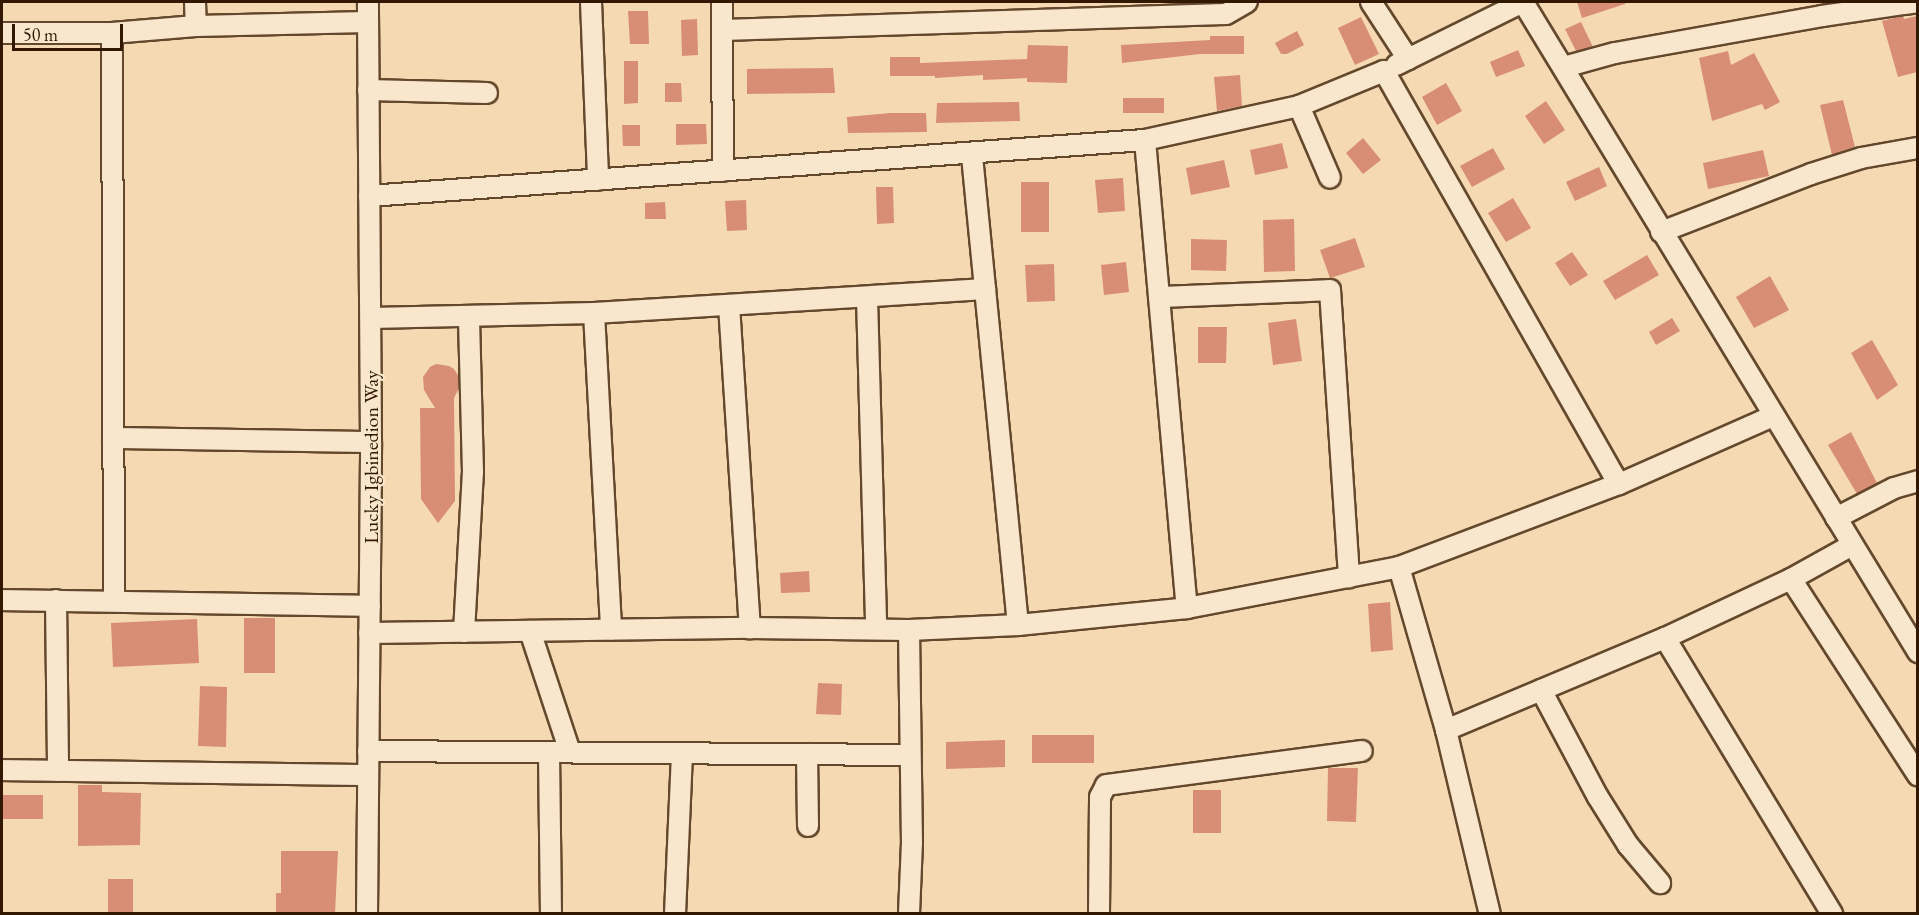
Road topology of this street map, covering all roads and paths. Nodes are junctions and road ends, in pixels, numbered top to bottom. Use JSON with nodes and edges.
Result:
{"nodes":[{"id":1,"x":195,"y":2,"type":"edge"},
{"id":2,"x":368,"y":2,"type":"edge"},
{"id":3,"x":591,"y":2,"type":"edge"},
{"id":4,"x":722,"y":2,"type":"edge"},
{"id":5,"x":1247,"y":2,"type":"edge"},
{"id":6,"x":1371,"y":2,"type":"edge"},
{"id":7,"x":1523,"y":2,"type":"edge"},
{"id":8,"x":1917,"y":2,"type":"edge"},
{"id":9,"x":367,"y":22,"type":"junction"},
{"id":10,"x":196,"y":26,"type":"junction"},
{"id":11,"x":723,"y":30,"type":"junction"},
{"id":12,"x":2,"y":33,"type":"edge"},
{"id":13,"x":112,"y":33,"type":"junction"},
{"id":14,"x":1408,"y":59,"type":"junction"},
{"id":15,"x":1564,"y":67,"type":"junction"},
{"id":16,"x":1384,"y":71,"type":"junction"},
{"id":17,"x":368,"y":90,"type":"junction"},
{"id":18,"x":488,"y":93,"type":"dead end"},
{"id":19,"x":1299,"y":106,"type":"junction"},
{"id":20,"x":1145,"y":140,"type":"junction"},
{"id":21,"x":1917,"y":148,"type":"edge"},
{"id":22,"x":972,"y":153,"type":"junction"},
{"id":23,"x":723,"y":171,"type":"junction"},
{"id":24,"x":1330,"y":178,"type":"dead end"},
{"id":25,"x":598,"y":180,"type":"junction"},
{"id":26,"x":369,"y":196,"type":"junction"},
{"id":27,"x":1661,"y":232,"type":"junction"},
{"id":28,"x":986,"y":289,"type":"junction"},
{"id":29,"x":867,"y":297,"type":"junction"},
{"id":30,"x":1159,"y":297,"type":"junction"},
{"id":31,"x":729,"y":305,"type":"junction"},
{"id":32,"x":594,"y":313,"type":"junction"},
{"id":33,"x":469,"y":316,"type":"junction"},
{"id":34,"x":371,"y":318,"type":"junction"},
{"id":35,"x":1773,"y":416,"type":"junction"},
{"id":36,"x":113,"y":438,"type":"junction"},
{"id":37,"x":371,"y":442,"type":"junction"},
{"id":38,"x":1917,"y":481,"type":"edge"},
{"id":39,"x":1619,"y":484,"type":"junction"},
{"id":40,"x":1836,"y":518,"type":"junction"},
{"id":41,"x":1852,"y":545,"type":"junction"},
{"id":42,"x":1399,"y":567,"type":"junction"},
{"id":43,"x":1348,"y":577,"type":"junction"},
{"id":44,"x":1791,"y":579,"type":"junction"},
{"id":45,"x":2,"y":600,"type":"edge"},
{"id":46,"x":56,"y":600,"type":"junction"},
{"id":47,"x":114,"y":602,"type":"junction"},
{"id":48,"x":370,"y":606,"type":"junction"},
{"id":49,"x":1187,"y":608,"type":"junction"},
{"id":50,"x":1018,"y":626,"type":"junction"},
{"id":51,"x":750,"y":628,"type":"junction"},
{"id":52,"x":876,"y":628,"type":"junction"},
{"id":53,"x":611,"y":630,"type":"junction"},
{"id":54,"x":909,"y":630,"type":"junction"},
{"id":55,"x":530,"y":631,"type":"junction"},
{"id":56,"x":464,"y":632,"type":"junction"},
{"id":57,"x":369,"y":633,"type":"junction"},
{"id":58,"x":1665,"y":638,"type":"junction"},
{"id":59,"x":1917,"y":652,"type":"edge"},
{"id":60,"x":1540,"y":690,"type":"junction"},
{"id":61,"x":1446,"y":730,"type":"junction"},
{"id":62,"x":368,"y":751,"type":"junction"},
{"id":63,"x":1362,"y":751,"type":"dead end"},
{"id":64,"x":549,"y":752,"type":"junction"},
{"id":65,"x":570,"y":752,"type":"junction"},
{"id":66,"x":682,"y":753,"type":"junction"},
{"id":67,"x":807,"y":754,"type":"junction"},
{"id":68,"x":910,"y":755,"type":"junction"},
{"id":69,"x":2,"y":770,"type":"edge"},
{"id":70,"x":58,"y":771,"type":"junction"},
{"id":71,"x":368,"y":775,"type":"junction"},
{"id":72,"x":1917,"y":775,"type":"edge"},
{"id":73,"x":808,"y":826,"type":"dead end"},
{"id":74,"x":1659,"y":883,"type":"dead end"},
{"id":75,"x":1490,"y":913,"type":"edge"},
{"id":76,"x":367,"y":914,"type":"edge"},
{"id":77,"x":551,"y":914,"type":"edge"},
{"id":78,"x":675,"y":914,"type":"edge"},
{"id":79,"x":909,"y":914,"type":"edge"},
{"id":80,"x":1099,"y":914,"type":"edge"},
{"id":81,"x":1483,"y":914,"type":"edge"},
{"id":82,"x":1832,"y":914,"type":"edge"}],
"edges":[{"from":1,"to":10,"type":"street"},
{"from":2,"to":9,"type":"street","name":"Lucky Igbinedion Way"},
{"from":3,"to":25,"type":"street"},
{"from":4,"to":11,"type":"street"},
{"from":5,"to":11,"type":"street"},
{"from":6,"to":14,"type":"street"},
{"from":7,"to":14,"type":"street"},
{"from":7,"to":15,"type":"street"},
{"from":8,"to":15,"type":"street"},
{"from":9,"to":10,"type":"street"},
{"from":9,"to":17,"type":"street","name":"Lucky Igbinedion Way"},
{"from":10,"to":13,"type":"street"},
{"from":11,"to":23,"type":"street"},
{"from":12,"to":13,"type":"street"},
{"from":13,"to":36,"type":"street"},
{"from":14,"to":16,"type":"street"},
{"from":15,"to":27,"type":"street"},
{"from":16,"to":19,"type":"street"},
{"from":16,"to":39,"type":"street"},
{"from":17,"to":18,"type":"street"},
{"from":17,"to":26,"type":"street","name":"Lucky Igbinedion Way"},
{"from":19,"to":20,"type":"street"},
{"from":19,"to":24,"type":"street"},
{"from":20,"to":22,"type":"street"},
{"from":20,"to":30,"type":"street"},
{"from":21,"to":27,"type":"street"},
{"from":22,"to":23,"type":"street"},
{"from":22,"to":28,"type":"street"},
{"from":23,"to":25,"type":"street"},
{"from":25,"to":26,"type":"street"},
{"from":26,"to":34,"type":"street","name":"Lucky Igbinedion Way"},
{"from":27,"to":35,"type":"street"},
{"from":28,"to":29,"type":"street"},
{"from":28,"to":50,"type":"street"},
{"from":29,"to":31,"type":"street"},
{"from":29,"to":52,"type":"street"},
{"from":30,"to":43,"type":"street"},
{"from":30,"to":49,"type":"street"},
{"from":31,"to":32,"type":"street"},
{"from":31,"to":51,"type":"street"},
{"from":32,"to":33,"type":"street"},
{"from":32,"to":53,"type":"street"},
{"from":33,"to":34,"type":"street"},
{"from":33,"to":56,"type":"street"},
{"from":34,"to":37,"type":"street","name":"Lucky Igbinedion Way"},
{"from":35,"to":39,"type":"street"},
{"from":35,"to":40,"type":"street"},
{"from":36,"to":37,"type":"street"},
{"from":36,"to":47,"type":"street"},
{"from":37,"to":48,"type":"street","name":"Lucky Igbinedion Way"},
{"from":38,"to":40,"type":"street"},
{"from":39,"to":42,"type":"street"},
{"from":40,"to":41,"type":"street"},
{"from":41,"to":44,"type":"street"},
{"from":41,"to":59,"type":"street"},
{"from":42,"to":43,"type":"street"},
{"from":42,"to":61,"type":"street"},
{"from":43,"to":49,"type":"street"},
{"from":44,"to":58,"type":"street"},
{"from":44,"to":72,"type":"street"},
{"from":45,"to":46,"type":"street"},
{"from":46,"to":47,"type":"street"},
{"from":46,"to":70,"type":"street"},
{"from":47,"to":48,"type":"street"},
{"from":48,"to":57,"type":"street","name":"Lucky Igbinedion Way"},
{"from":49,"to":50,"type":"street"},
{"from":50,"to":54,"type":"street"},
{"from":51,"to":52,"type":"street"},
{"from":51,"to":53,"type":"street"},
{"from":52,"to":54,"type":"street"},
{"from":53,"to":55,"type":"street"},
{"from":54,"to":68,"type":"street"},
{"from":55,"to":56,"type":"street"},
{"from":55,"to":65,"type":"street"},
{"from":56,"to":57,"type":"street"},
{"from":57,"to":62,"type":"street","name":"Lucky Igbinedion Way"},
{"from":58,"to":60,"type":"street"},
{"from":58,"to":82,"type":"street"},
{"from":60,"to":61,"type":"street"},
{"from":60,"to":74,"type":"street"},
{"from":61,"to":75,"type":"street"},
{"from":62,"to":64,"type":"street"},
{"from":62,"to":71,"type":"street","name":"Lucky Igbinedion Way"},
{"from":63,"to":80,"type":"street"},
{"from":64,"to":65,"type":"street"},
{"from":64,"to":77,"type":"street"},
{"from":65,"to":66,"type":"street"},
{"from":66,"to":67,"type":"street"},
{"from":66,"to":78,"type":"street"},
{"from":67,"to":68,"type":"street"},
{"from":67,"to":73,"type":"street"},
{"from":68,"to":79,"type":"street"},
{"from":69,"to":70,"type":"street"},
{"from":70,"to":71,"type":"street"},
{"from":71,"to":76,"type":"street","name":"Lucky Igbinedion Way"},
{"from":75,"to":81,"type":"street"}]}
